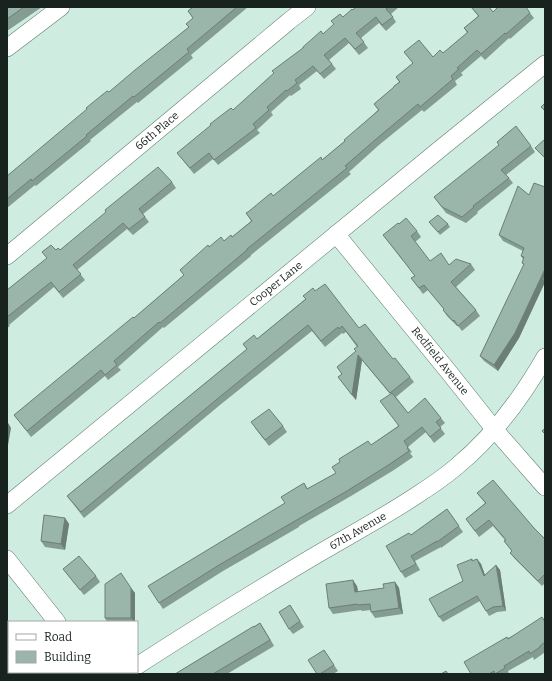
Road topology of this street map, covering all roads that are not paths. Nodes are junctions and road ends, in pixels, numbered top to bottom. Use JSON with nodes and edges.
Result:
{"nodes":[{"id":1,"x":61,"y":7,"type":"edge"},
{"id":2,"x":307,"y":7,"type":"edge"},
{"id":3,"x":7,"y":48,"type":"edge"},
{"id":4,"x":545,"y":64,"type":"edge"},
{"id":5,"x":336,"y":234,"type":"junction"},
{"id":6,"x":7,"y":256,"type":"edge"},
{"id":7,"x":545,"y":357,"type":"edge"},
{"id":8,"x":495,"y":430,"type":"junction"},
{"id":9,"x":545,"y":487,"type":"edge"},
{"id":10,"x":7,"y":505,"type":"edge"},
{"id":11,"x":7,"y":559,"type":"edge"},
{"id":12,"x":56,"y":621,"type":"edge"},
{"id":13,"x":138,"y":665,"type":"edge"}],
"edges":[{"from":1,"to":3,"type":"street"},
{"from":2,"to":6,"type":"street","name":"66th Place"},
{"from":4,"to":5,"type":"street","name":"Cooper Lane"},
{"from":5,"to":8,"type":"street","name":"Redfield Avenue"},
{"from":5,"to":10,"type":"street","name":"Cooper Lane"},
{"from":7,"to":8,"type":"street","name":"67th Avenue"},
{"from":8,"to":9,"type":"street","name":"Redfield Avenue"},
{"from":8,"to":13,"type":"street","name":"67th Avenue"},
{"from":11,"to":12,"type":"street"}]}
